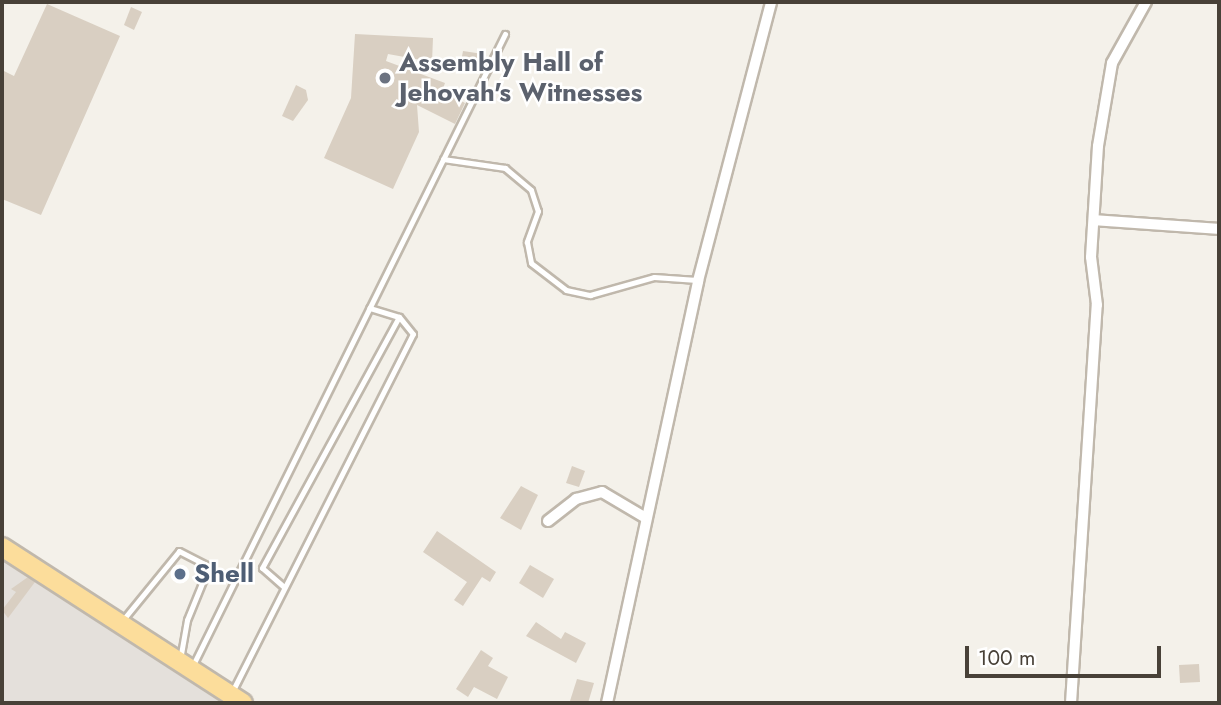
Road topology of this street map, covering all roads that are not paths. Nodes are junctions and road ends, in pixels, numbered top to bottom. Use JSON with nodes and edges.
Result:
{"nodes":[{"id":1,"x":771,"y":2,"type":"edge"},
{"id":2,"x":1146,"y":2,"type":"edge"},
{"id":3,"x":505,"y":34,"type":"dead end"},
{"id":4,"x":443,"y":159,"type":"junction"},
{"id":5,"x":1094,"y":220,"type":"junction"},
{"id":6,"x":1219,"y":229,"type":"edge"},
{"id":7,"x":698,"y":281,"type":"junction"},
{"id":8,"x":369,"y":308,"type":"junction"},
{"id":9,"x":399,"y":317,"type":"junction"},
{"id":10,"x":646,"y":518,"type":"junction"},
{"id":11,"x":548,"y":521,"type":"dead end"},
{"id":12,"x":2,"y":547,"type":"edge"},
{"id":13,"x":284,"y":587,"type":"junction"},
{"id":14,"x":120,"y":624,"type":"junction"},
{"id":15,"x":185,"y":666,"type":"junction"},
{"id":16,"x":237,"y":699,"type":"edge"},
{"id":17,"x":607,"y":703,"type":"edge"},
{"id":18,"x":1072,"y":703,"type":"edge"}],
"edges":[{"from":1,"to":7,"type":"street"},
{"from":2,"to":5,"type":"street"},
{"from":3,"to":4,"type":"lane"},
{"from":4,"to":7,"type":"lane"},
{"from":4,"to":8,"type":"lane"},
{"from":5,"to":6,"type":"street"},
{"from":5,"to":18,"type":"street"},
{"from":7,"to":10,"type":"street"},
{"from":8,"to":9,"type":"lane"},
{"from":8,"to":15,"type":"lane"},
{"from":9,"to":13,"type":"lane"},
{"from":9,"to":13,"type":"lane"},
{"from":10,"to":11,"type":"street"},
{"from":10,"to":17,"type":"street"},
{"from":12,"to":14,"type":"main road"},
{"from":13,"to":16,"type":"lane"},
{"from":14,"to":15,"type":"main road"},
{"from":14,"to":15,"type":"lane"},
{"from":15,"to":16,"type":"main road"}]}
